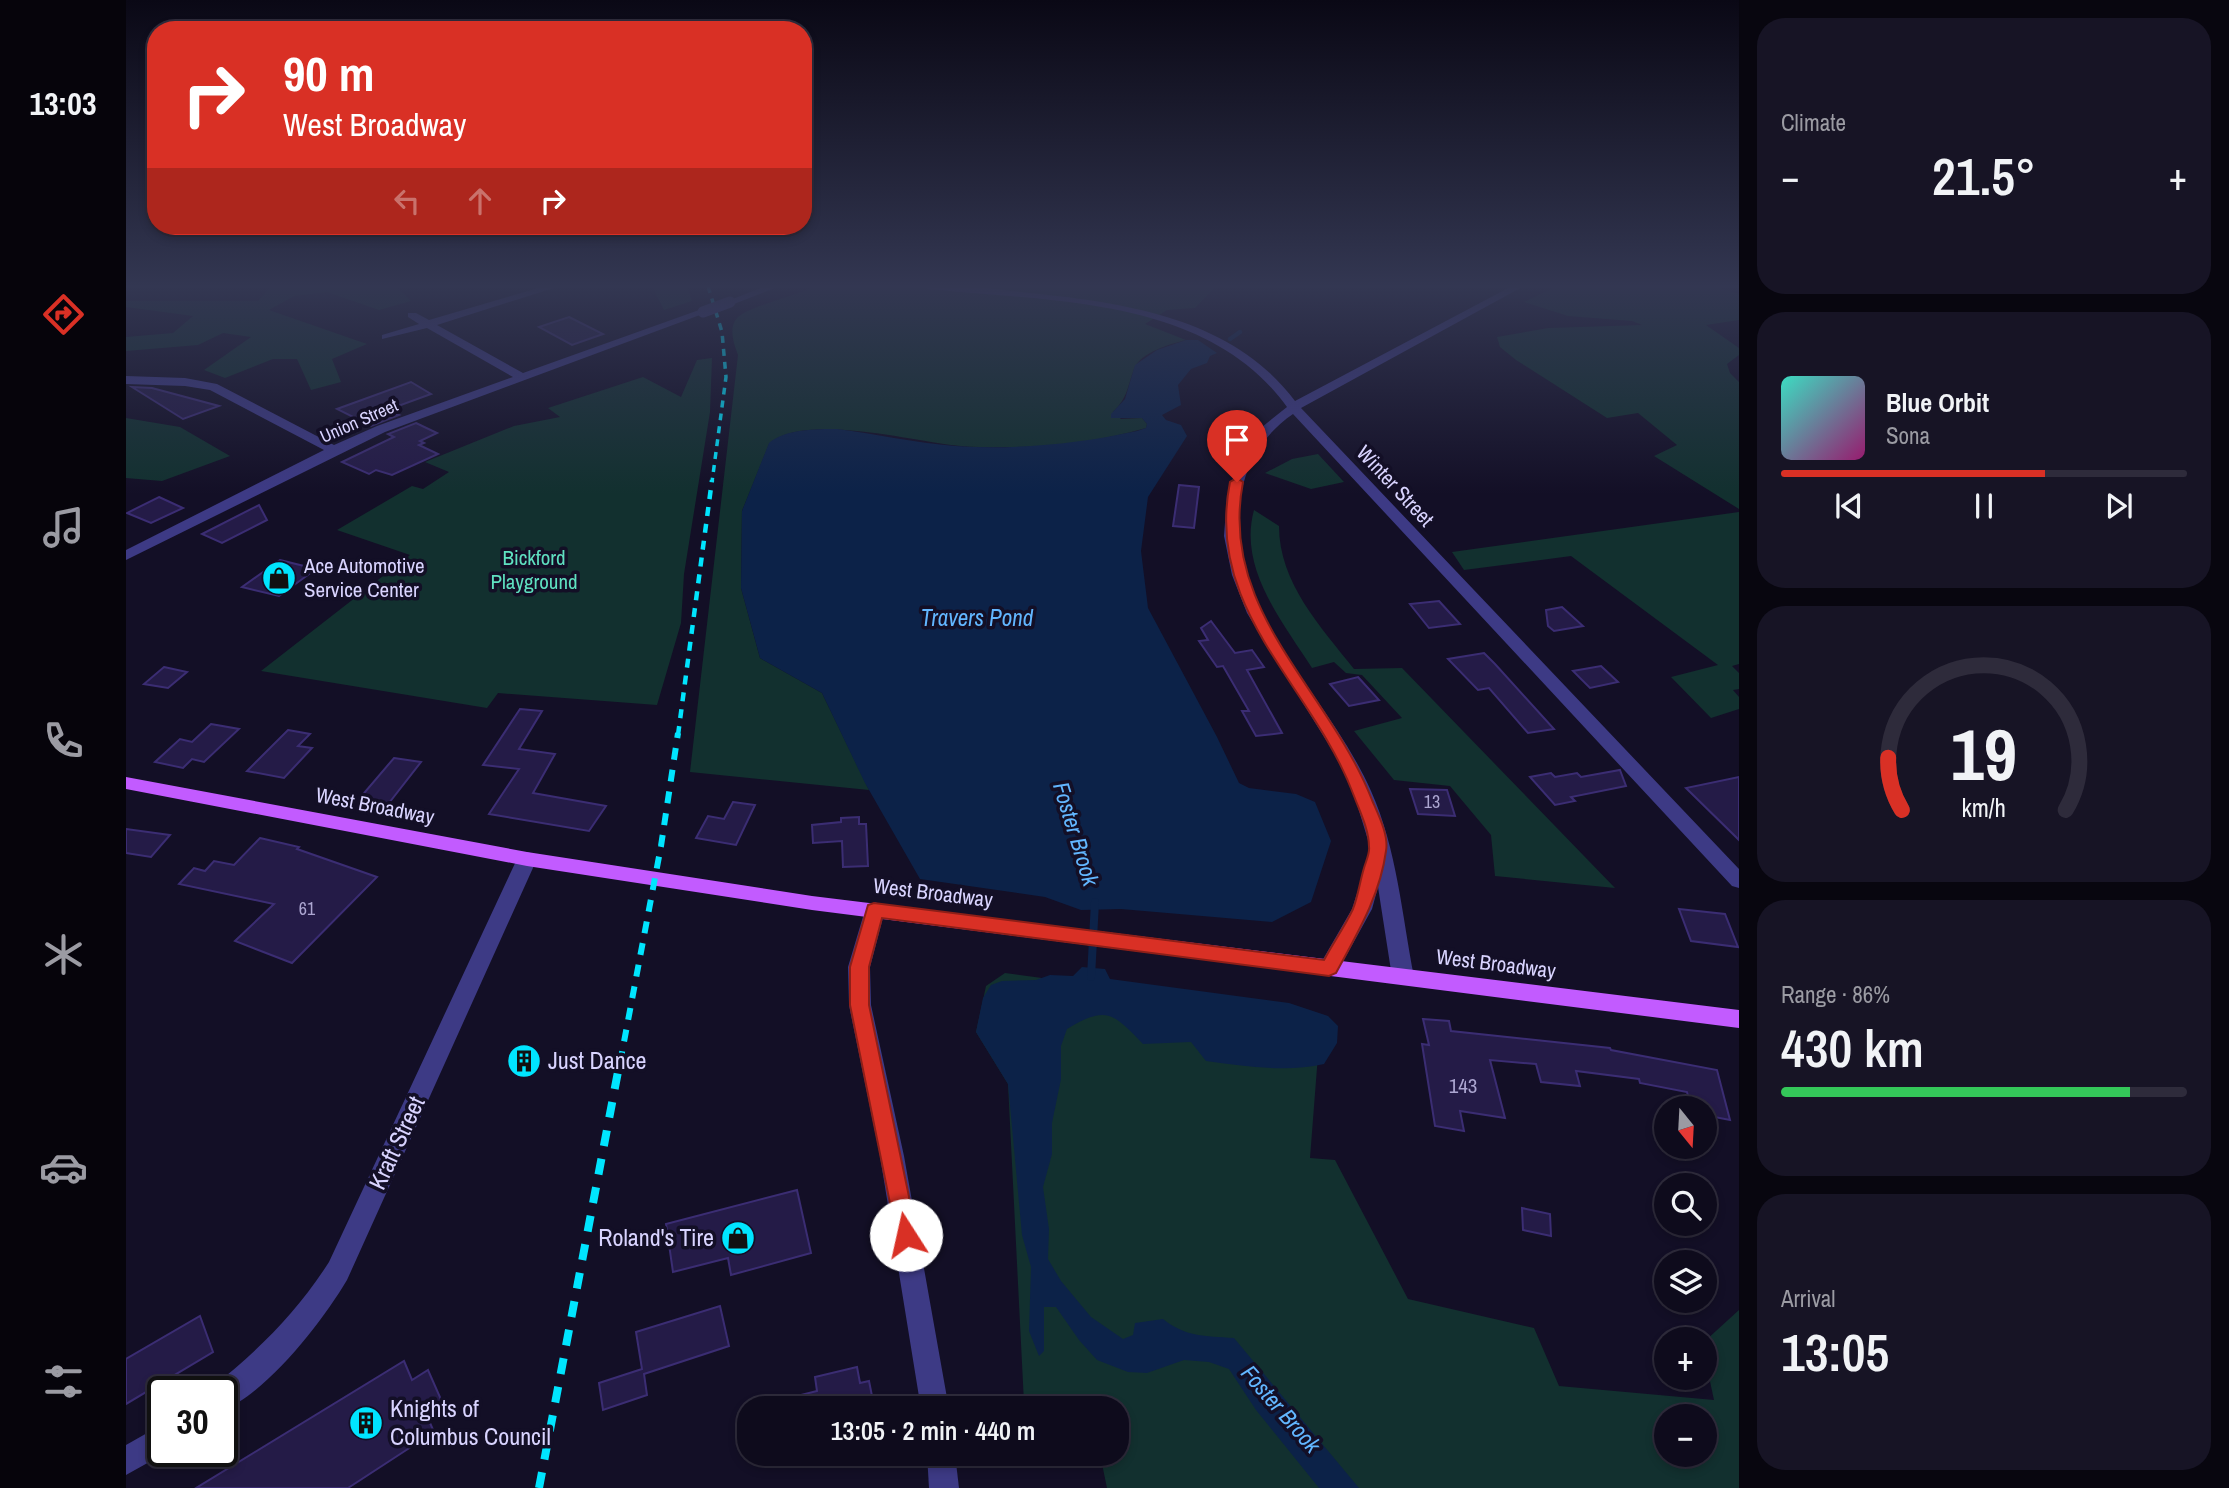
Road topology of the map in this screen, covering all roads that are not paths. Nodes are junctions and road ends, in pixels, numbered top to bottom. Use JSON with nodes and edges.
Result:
{"nodes":[{"id":1,"x":483,"y":355,"type":"edge"},
{"id":2,"x":581,"y":355,"type":"edge"},
{"id":3,"x":1236,"y":355,"type":"edge"},
{"id":4,"x":1391,"y":355,"type":"edge"},
{"id":5,"x":521,"y":377,"type":"junction"},
{"id":6,"x":126,"y":380,"type":"edge"},
{"id":7,"x":1294,"y":408,"type":"junction"},
{"id":8,"x":334,"y":450,"type":"junction"},
{"id":9,"x":126,"y":556,"type":"edge"},
{"id":10,"x":126,"y":783,"type":"edge"},
{"id":11,"x":1378,"y":848,"type":"junction"},
{"id":12,"x":527,"y":859,"type":"junction"},
{"id":13,"x":1739,"y":881,"type":"edge"},
{"id":14,"x":874,"y":910,"type":"junction"},
{"id":15,"x":1329,"y":968,"type":"junction"},
{"id":16,"x":1403,"y":977,"type":"junction"},
{"id":17,"x":1739,"y":1019,"type":"edge"},
{"id":18,"x":238,"y":1383,"type":"edge"},
{"id":19,"x":933,"y":1396,"type":"edge"},
{"id":20,"x":147,"y":1448,"type":"edge"},
{"id":21,"x":126,"y":1461,"type":"edge"},
{"id":22,"x":942,"y":1466,"type":"edge"},
{"id":23,"x":944,"y":1488,"type":"edge"}],
"edges":[{"from":1,"to":5,"type":"street"},
{"from":2,"to":5,"type":"street","name":"Union Street","bridge":true},
{"from":3,"to":7,"type":"street","name":"Winter Street"},
{"from":4,"to":7,"type":"street"},
{"from":5,"to":8,"type":"street","name":"Union Street"},
{"from":6,"to":8,"type":"street"},
{"from":7,"to":11,"type":"street"},
{"from":7,"to":13,"type":"street","name":"Winter Street"},
{"from":8,"to":9,"type":"street","name":"Union Street"},
{"from":10,"to":12,"type":"main road","name":"West Broadway"},
{"from":11,"to":15,"type":"street"},
{"from":11,"to":16,"type":"street"},
{"from":12,"to":14,"type":"main road","name":"West Broadway"},
{"from":12,"to":18,"type":"street","name":"Kraft Street"},
{"from":14,"to":15,"type":"main road","name":"West Broadway"},
{"from":14,"to":19,"type":"street"},
{"from":15,"to":16,"type":"main road","name":"West Broadway"},
{"from":16,"to":17,"type":"main road","name":"West Broadway"},
{"from":20,"to":21,"type":"street"},
{"from":22,"to":23,"type":"street"}]}
